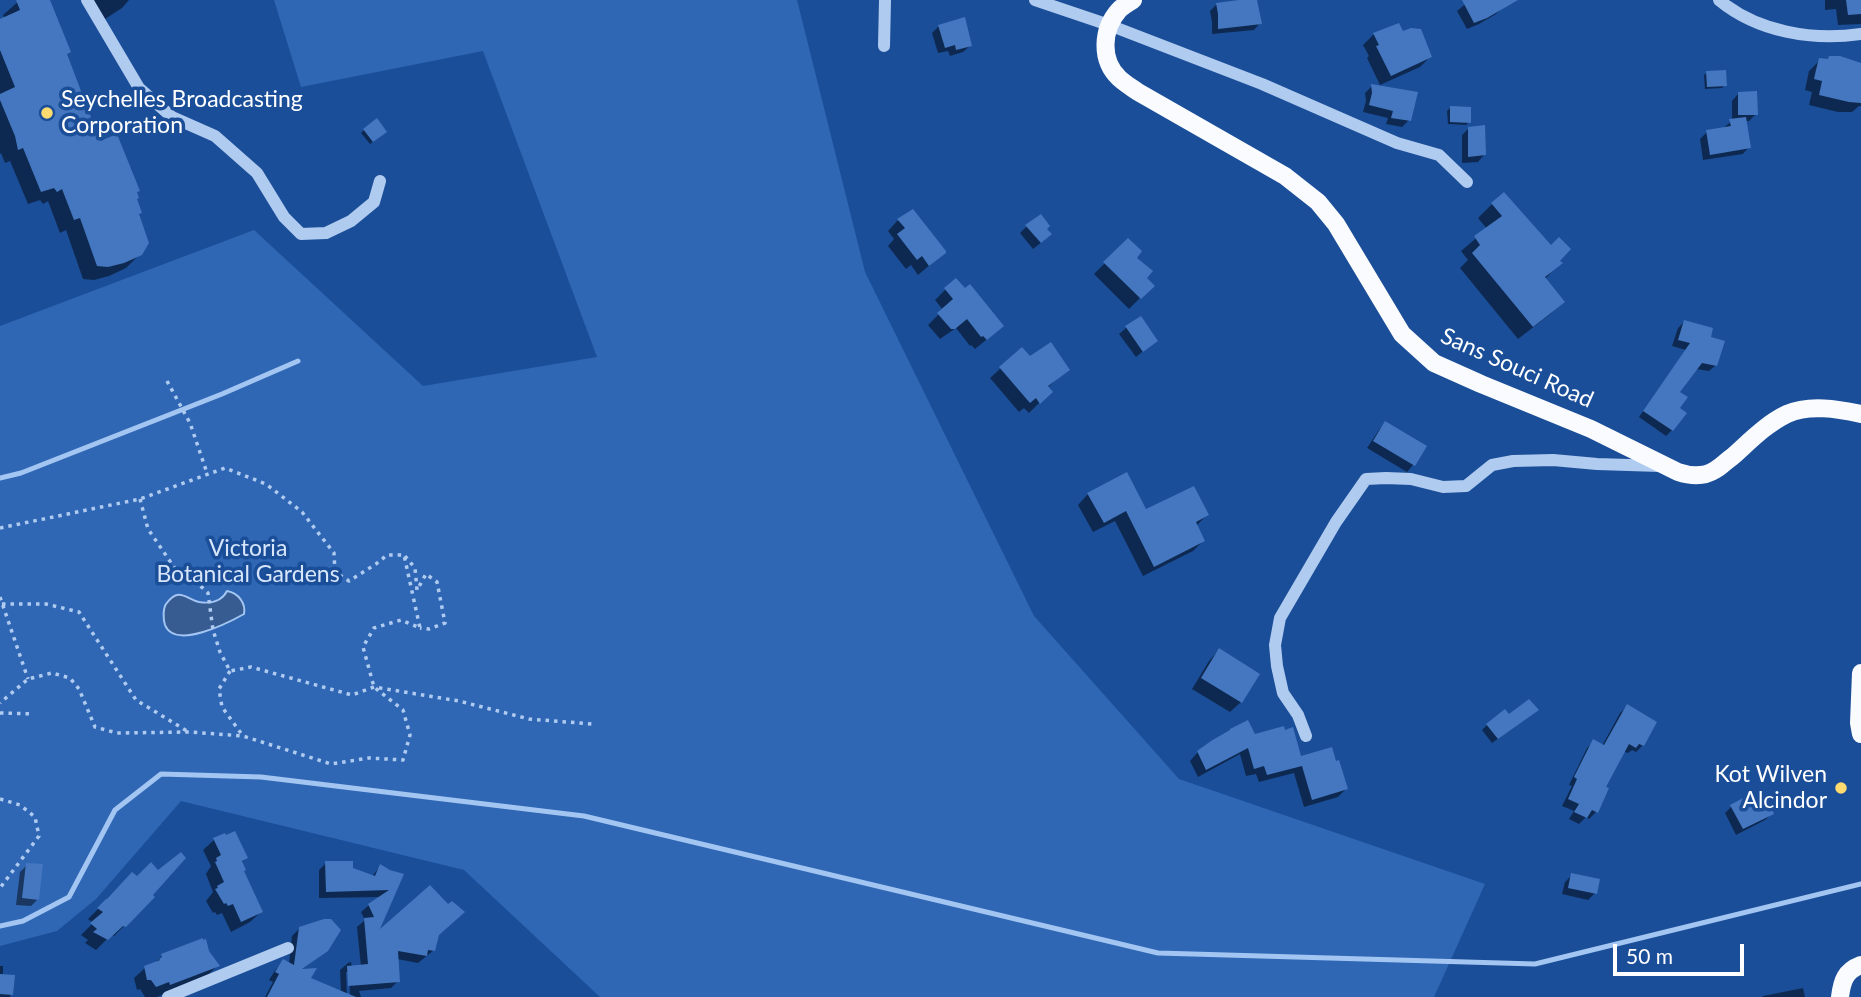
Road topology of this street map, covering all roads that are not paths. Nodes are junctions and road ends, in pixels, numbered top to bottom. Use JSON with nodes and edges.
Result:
{"nodes":[{"id":1,"x":87,"y":0,"type":"edge"},
{"id":2,"x":885,"y":0,"type":"edge"},
{"id":3,"x":1035,"y":0,"type":"edge"},
{"id":4,"x":1133,"y":0,"type":"edge"},
{"id":5,"x":1718,"y":0,"type":"edge"},
{"id":6,"x":1109,"y":25,"type":"junction"},
{"id":7,"x":1861,"y":34,"type":"edge"},
{"id":8,"x":884,"y":46,"type":"dead end"},
{"id":9,"x":380,"y":181,"type":"dead end"},
{"id":10,"x":1467,"y":181,"type":"dead end"},
{"id":11,"x":1861,"y":414,"type":"edge"},
{"id":12,"x":1667,"y":466,"type":"junction"},
{"id":13,"x":1861,"y":673,"type":"edge"},
{"id":14,"x":1861,"y":734,"type":"edge"},
{"id":15,"x":1306,"y":736,"type":"dead end"},
{"id":16,"x":288,"y":948,"type":"dead end"},
{"id":17,"x":1861,"y":965,"type":"edge"},
{"id":18,"x":168,"y":997,"type":"edge"},
{"id":19,"x":1840,"y":997,"type":"edge"}],
"edges":[{"from":1,"to":9,"type":"street"},
{"from":2,"to":8,"type":"street"},
{"from":3,"to":6,"type":"street"},
{"from":4,"to":6,"type":"main road"},
{"from":5,"to":7,"type":"street"},
{"from":6,"to":10,"type":"street"},
{"from":6,"to":12,"type":"main road","name":"Sans Souci Road"},
{"from":11,"to":12,"type":"main road","name":"Sans Souci Road"},
{"from":12,"to":15,"type":"street"},
{"from":13,"to":14,"type":"main road"},
{"from":16,"to":18,"type":"street"},
{"from":17,"to":19,"type":"main road"}]}
